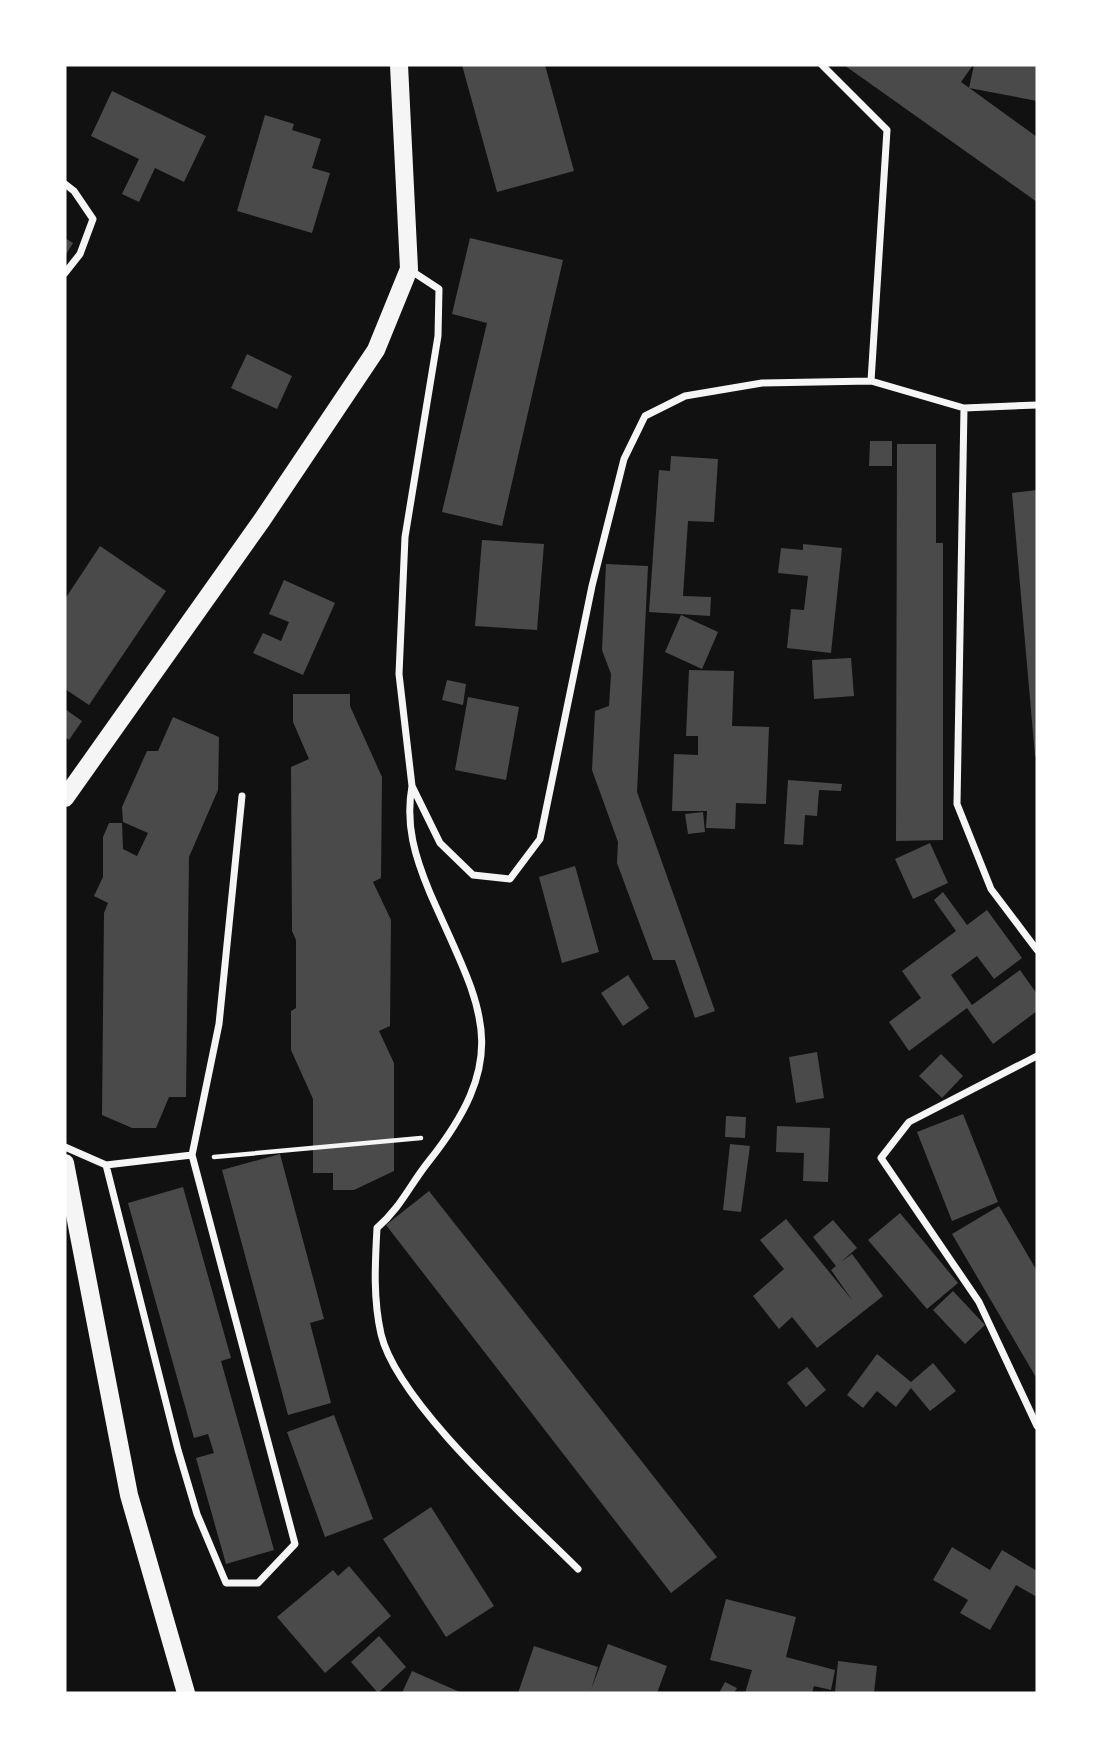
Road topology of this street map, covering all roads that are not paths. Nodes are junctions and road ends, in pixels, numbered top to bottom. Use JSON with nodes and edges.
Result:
{"nodes":[{"id":1,"x":399,"y":65,"type":"edge"},
{"id":2,"x":822,"y":65,"type":"edge"},
{"id":3,"x":65,"y":184,"type":"edge"},
{"id":4,"x":409,"y":269,"type":"junction"},
{"id":5,"x":65,"y":274,"type":"edge"},
{"id":6,"x":871,"y":381,"type":"junction"},
{"id":7,"x":1037,"y":405,"type":"edge"},
{"id":8,"x":964,"y":408,"type":"junction"},
{"id":9,"x":412,"y":786,"type":"junction"},
{"id":10,"x":242,"y":796,"type":"dead end"},
{"id":11,"x":65,"y":799,"type":"edge"},
{"id":12,"x":1037,"y":950,"type":"edge"},
{"id":13,"x":1037,"y":1056,"type":"edge"},
{"id":14,"x":65,"y":1147,"type":"edge"},
{"id":15,"x":192,"y":1155,"type":"junction"},
{"id":16,"x":65,"y":1163,"type":"edge"},
{"id":17,"x":106,"y":1165,"type":"junction"},
{"id":18,"x":1037,"y":1426,"type":"edge"},
{"id":19,"x":578,"y":1569,"type":"dead end"},
{"id":20,"x":186,"y":1693,"type":"edge"}],
"edges":[{"from":1,"to":4,"type":"main road"},
{"from":2,"to":6,"type":"street"},
{"from":3,"to":5,"type":"street"},
{"from":4,"to":9,"type":"street"},
{"from":4,"to":11,"type":"main road"},
{"from":6,"to":8,"type":"street"},
{"from":6,"to":9,"type":"street"},
{"from":7,"to":8,"type":"street"},
{"from":8,"to":12,"type":"street"},
{"from":9,"to":19,"type":"street"},
{"from":10,"to":15,"type":"street"},
{"from":13,"to":18,"type":"street"},
{"from":14,"to":17,"type":"street"},
{"from":15,"to":17,"type":"street"},
{"from":15,"to":17,"type":"street"},
{"from":16,"to":20,"type":"main road"}]}
